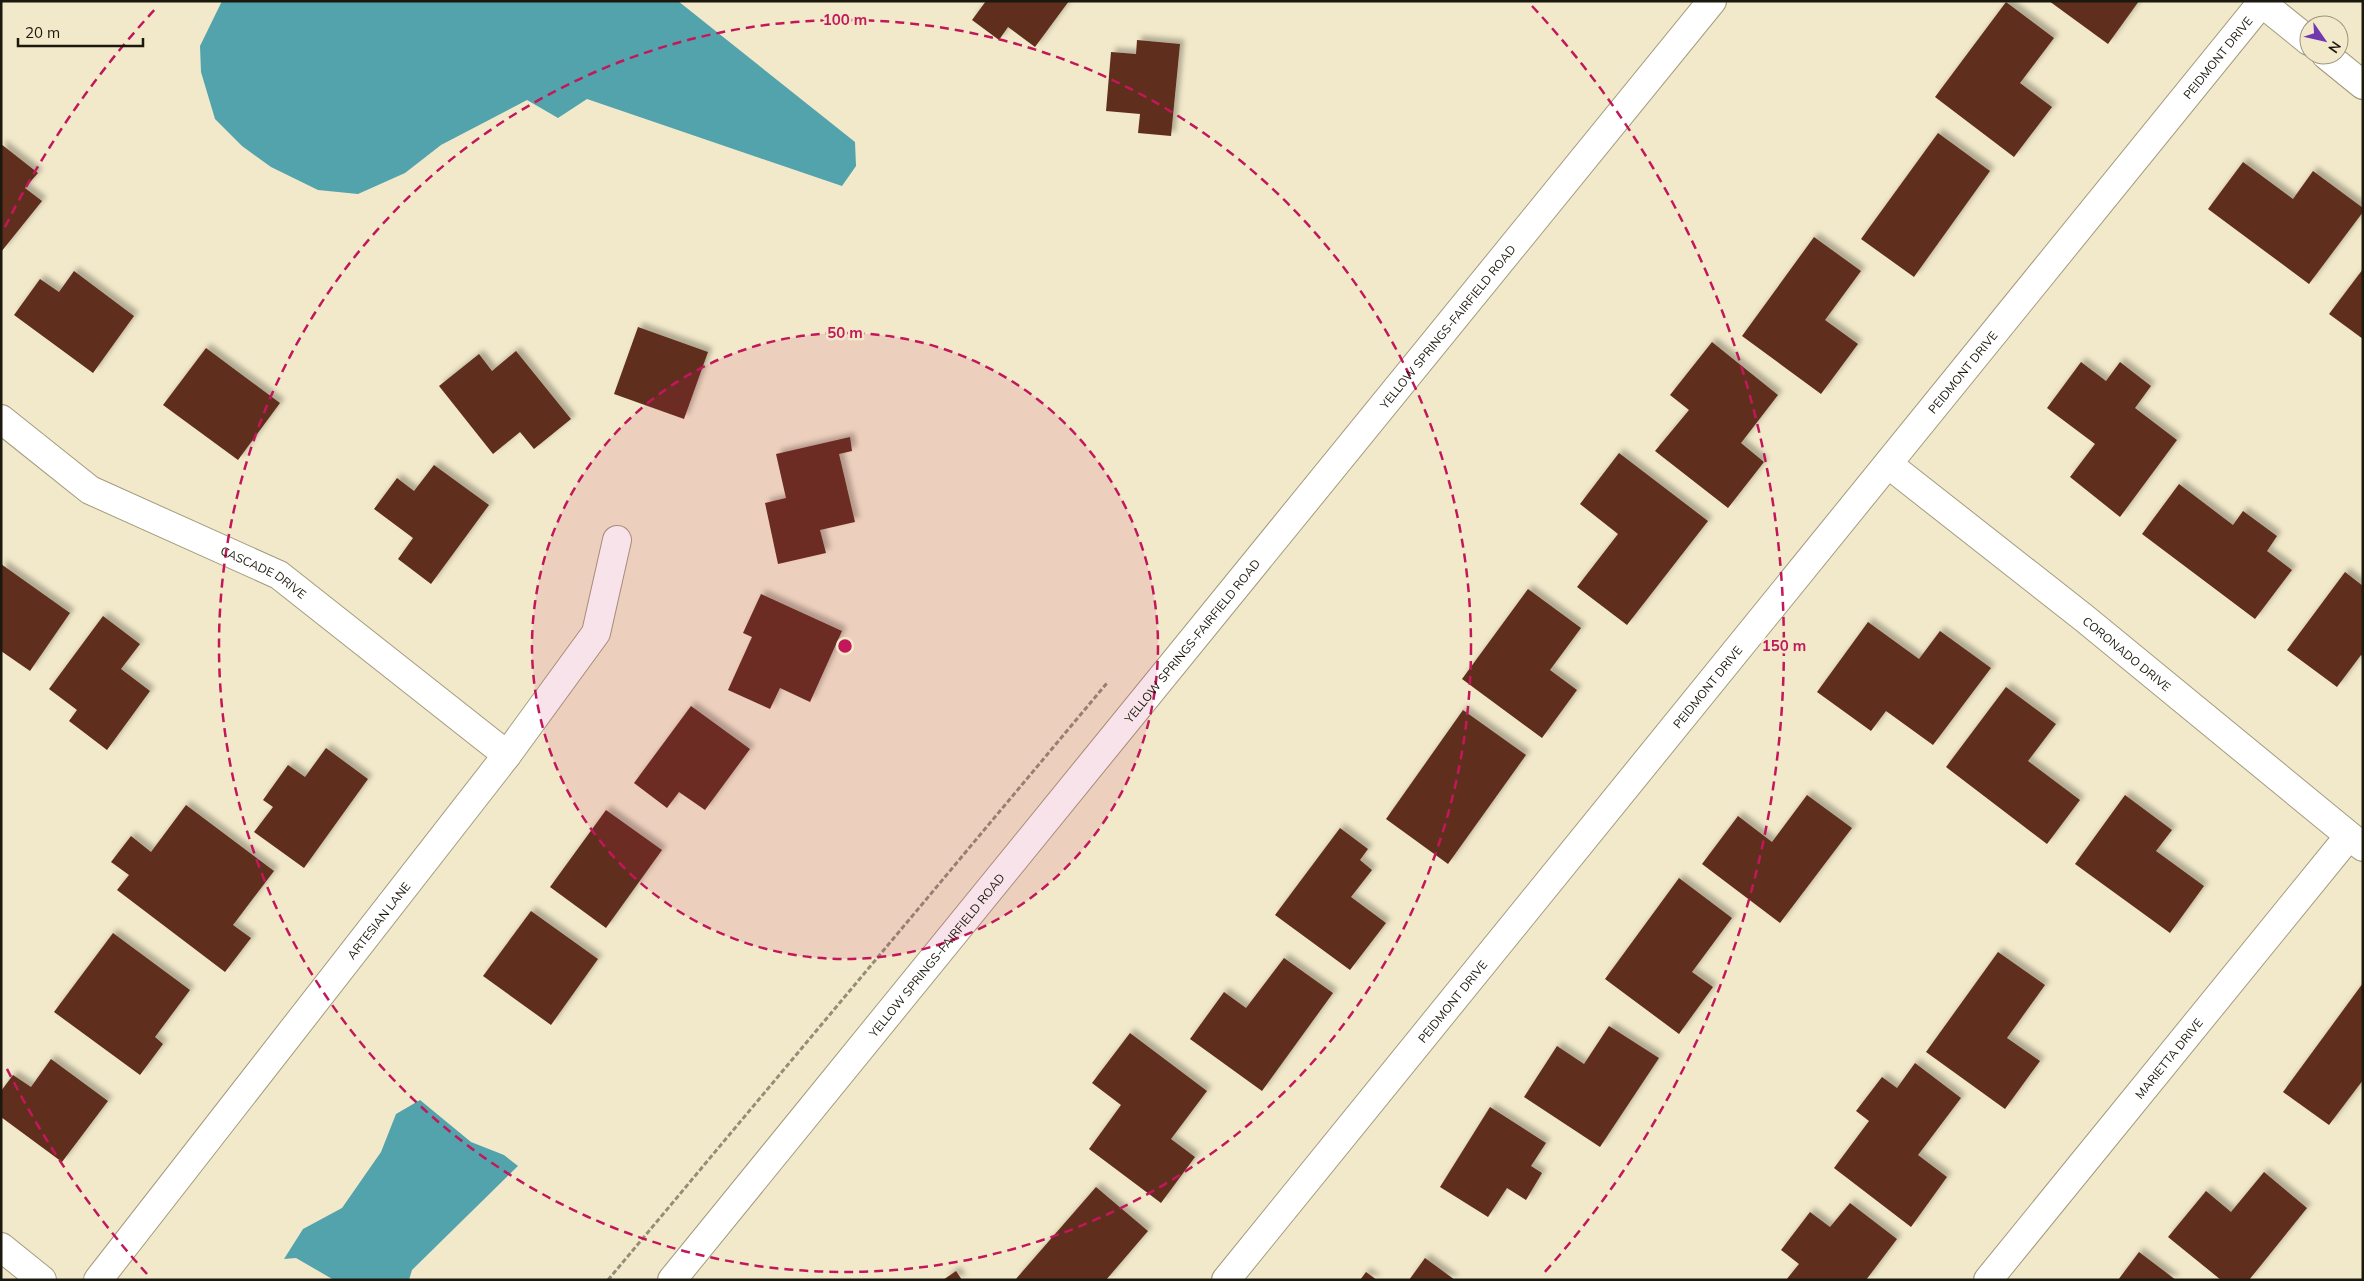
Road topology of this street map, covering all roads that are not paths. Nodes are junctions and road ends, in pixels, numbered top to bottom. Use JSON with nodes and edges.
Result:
{"nodes":[{"id":1,"x":1712,"y":1,"type":"edge"},
{"id":2,"x":2262,"y":2,"type":"edge"},
{"id":3,"x":2299,"y":33,"type":"edge"},
{"id":4,"x":2338,"y":65,"type":"edge"},
{"id":5,"x":2363,"y":85,"type":"edge"},
{"id":6,"x":1,"y":419,"type":"edge"},
{"id":7,"x":1888,"y":464,"type":"junction"},
{"id":8,"x":617,"y":540,"type":"dead end"},
{"id":9,"x":507,"y":755,"type":"junction"},
{"id":10,"x":2356,"y":841,"type":"edge"},
{"id":11,"x":1,"y":1247,"type":"edge"},
{"id":12,"x":42,"y":1280,"type":"edge"},
{"id":13,"x":98,"y":1280,"type":"edge"},
{"id":14,"x":672,"y":1280,"type":"edge"},
{"id":15,"x":1226,"y":1280,"type":"edge"},
{"id":16,"x":1988,"y":1280,"type":"edge"}],
"edges":[{"from":1,"to":14,"type":"street","name":"YELLOW SPRINGS-FAIRFIELD ROAD"},
{"from":2,"to":3,"type":"street"},
{"from":2,"to":7,"type":"street","name":"PEIDMONT DRIVE"},
{"from":4,"to":5,"type":"street"},
{"from":6,"to":9,"type":"street","name":"CASCADE DRIVE"},
{"from":7,"to":10,"type":"street","name":"CORONADO DRIVE"},
{"from":7,"to":15,"type":"street","name":"PEIDMONT DRIVE"},
{"from":8,"to":9,"type":"street","name":"ARTESIAN LANE"},
{"from":9,"to":13,"type":"street","name":"ARTESIAN LANE"},
{"from":10,"to":16,"type":"street","name":"MARIETTA DRIVE"},
{"from":11,"to":12,"type":"street"}]}
